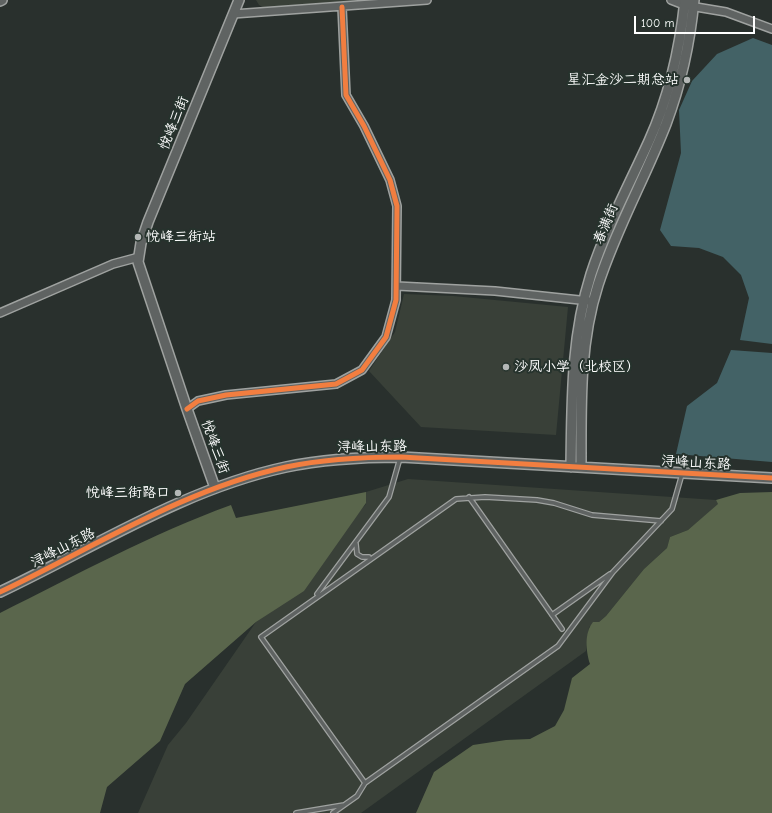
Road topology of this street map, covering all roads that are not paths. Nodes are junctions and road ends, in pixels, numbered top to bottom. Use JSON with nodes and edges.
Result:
{"nodes":[{"id":1,"x":239,"y":0,"type":"edge"},
{"id":2,"x":427,"y":0,"type":"edge"},
{"id":3,"x":671,"y":0,"type":"edge"},
{"id":4,"x":689,"y":3,"type":"edge"},
{"id":5,"x":342,"y":7,"type":"junction"},
{"id":6,"x":233,"y":14,"type":"junction"},
{"id":7,"x":772,"y":29,"type":"edge"},
{"id":8,"x":138,"y":257,"type":"junction"},
{"id":9,"x":397,"y":286,"type":"junction"},
{"id":10,"x":588,"y":301,"type":"junction"},
{"id":11,"x":0,"y":313,"type":"edge"},
{"id":12,"x":187,"y":409,"type":"junction"},
{"id":13,"x":401,"y":457,"type":"junction"},
{"id":14,"x":571,"y":467,"type":"junction"},
{"id":15,"x":581,"y":468,"type":"junction"},
{"id":16,"x":682,"y":474,"type":"junction"},
{"id":17,"x":772,"y":478,"type":"edge"},
{"id":18,"x":215,"y":488,"type":"junction"},
{"id":19,"x":469,"y":497,"type":"junction"},
{"id":20,"x":661,"y":521,"type":"junction"},
{"id":21,"x":356,"y":542,"type":"junction"},
{"id":22,"x":374,"y":556,"type":"junction"},
{"id":23,"x":613,"y":572,"type":"junction"},
{"id":24,"x":0,"y":592,"type":"edge"},
{"id":25,"x":314,"y":598,"type":"junction"},
{"id":26,"x":552,"y":615,"type":"junction"},
{"id":27,"x":562,"y":629,"type":"dead end"},
{"id":28,"x":365,"y":783,"type":"junction"},
{"id":29,"x":344,"y":805,"type":"junction"},
{"id":30,"x":296,"y":813,"type":"edge"},
{"id":31,"x":333,"y":813,"type":"edge"}],
"edges":[{"from":1,"to":6,"type":"street","name":"悦峰三街"},
{"from":2,"to":5,"type":"street"},
{"from":3,"to":4,"type":"street"},
{"from":4,"to":7,"type":"street"},
{"from":4,"to":10,"type":"street","name":"春满街"},
{"from":5,"to":6,"type":"street"},
{"from":5,"to":9,"type":"street"},
{"from":6,"to":8,"type":"street","name":"悦峰三街"},
{"from":8,"to":11,"type":"street"},
{"from":8,"to":12,"type":"street","name":"悦峰三街"},
{"from":9,"to":10,"type":"street"},
{"from":9,"to":12,"type":"street"},
{"from":10,"to":14,"type":"street","name":"春满街"},
{"from":10,"to":15,"type":"street","name":"春满街"},
{"from":12,"to":18,"type":"street","name":"悦峰三街"},
{"from":13,"to":14,"type":"street","name":"浔峰山东路"},
{"from":13,"to":18,"type":"street","name":"浔峰山东路"},
{"from":13,"to":21,"type":"lane"},
{"from":14,"to":15,"type":"street","name":"浔峰山东路"},
{"from":15,"to":16,"type":"street","name":"浔峰山东路"},
{"from":16,"to":17,"type":"street","name":"浔峰山东路"},
{"from":16,"to":20,"type":"lane"},
{"from":18,"to":24,"type":"street","name":"浔峰山东路"},
{"from":19,"to":20,"type":"lane"},
{"from":19,"to":22,"type":"lane"},
{"from":19,"to":26,"type":"lane"},
{"from":20,"to":23,"type":"lane"},
{"from":21,"to":22,"type":"lane"},
{"from":21,"to":25,"type":"lane"},
{"from":22,"to":25,"type":"lane"},
{"from":23,"to":26,"type":"lane"},
{"from":23,"to":28,"type":"lane"},
{"from":25,"to":28,"type":"lane"},
{"from":26,"to":27,"type":"lane"},
{"from":28,"to":29,"type":"lane"},
{"from":29,"to":30,"type":"lane"},
{"from":29,"to":31,"type":"lane"}]}
